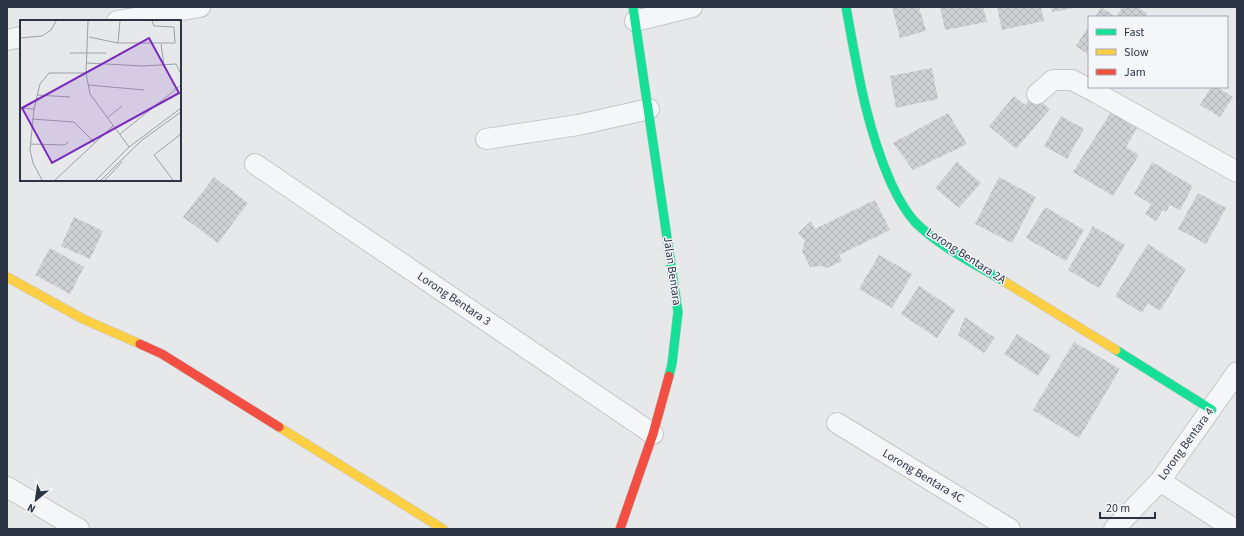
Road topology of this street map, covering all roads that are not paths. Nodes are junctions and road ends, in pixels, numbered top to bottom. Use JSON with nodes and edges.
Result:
{"nodes":[{"id":1,"x":200,"y":7,"type":"edge"},
{"id":2,"x":692,"y":7,"type":"edge"},
{"id":3,"x":846,"y":7,"type":"edge"},
{"id":4,"x":634,"y":14,"type":"edge"},
{"id":5,"x":123,"y":20,"type":"edge"},
{"id":6,"x":20,"y":37,"type":"edge"},
{"id":7,"x":7,"y":40,"type":"edge"},
{"id":8,"x":1037,"y":94,"type":"dead end"},
{"id":9,"x":649,"y":109,"type":"junction"},
{"id":10,"x":486,"y":138,"type":"dead end"},
{"id":11,"x":255,"y":164,"type":"dead end"},
{"id":12,"x":1237,"y":172,"type":"edge"},
{"id":13,"x":7,"y":277,"type":"edge"},
{"id":14,"x":1237,"y":372,"type":"edge"},
{"id":15,"x":1212,"y":410,"type":"junction"},
{"id":16,"x":837,"y":423,"type":"dead end"},
{"id":17,"x":653,"y":434,"type":"junction"},
{"id":18,"x":1160,"y":481,"type":"junction"},
{"id":19,"x":7,"y":487,"type":"edge"},
{"id":20,"x":79,"y":529,"type":"edge"},
{"id":21,"x":443,"y":529,"type":"edge"},
{"id":22,"x":620,"y":529,"type":"edge"},
{"id":23,"x":1010,"y":529,"type":"edge"},
{"id":24,"x":1114,"y":529,"type":"edge"},
{"id":25,"x":1234,"y":529,"type":"edge"}],
"edges":[{"from":1,"to":5,"type":"street"},
{"from":2,"to":4,"type":"street"},
{"from":3,"to":15,"type":"street","name":"Lorong Bentara 2A"},
{"from":4,"to":9,"type":"street","name":"Jalan Bentara"},
{"from":6,"to":7,"type":"street"},
{"from":8,"to":12,"type":"street"},
{"from":9,"to":10,"type":"street"},
{"from":9,"to":17,"type":"street","name":"Jalan Bentara"},
{"from":11,"to":17,"type":"street","name":"Lorong Bentara 3"},
{"from":13,"to":21,"type":"street"},
{"from":14,"to":15,"type":"street","name":"Lorong Bentara 4"},
{"from":15,"to":18,"type":"street","name":"Lorong Bentara 4"},
{"from":16,"to":23,"type":"street","name":"Lorong Bentara 4C"},
{"from":17,"to":22,"type":"street","name":"Jalan Bentara"},
{"from":18,"to":24,"type":"street","name":"Lorong Bentara 4"},
{"from":18,"to":25,"type":"street"},
{"from":19,"to":20,"type":"street"}]}
